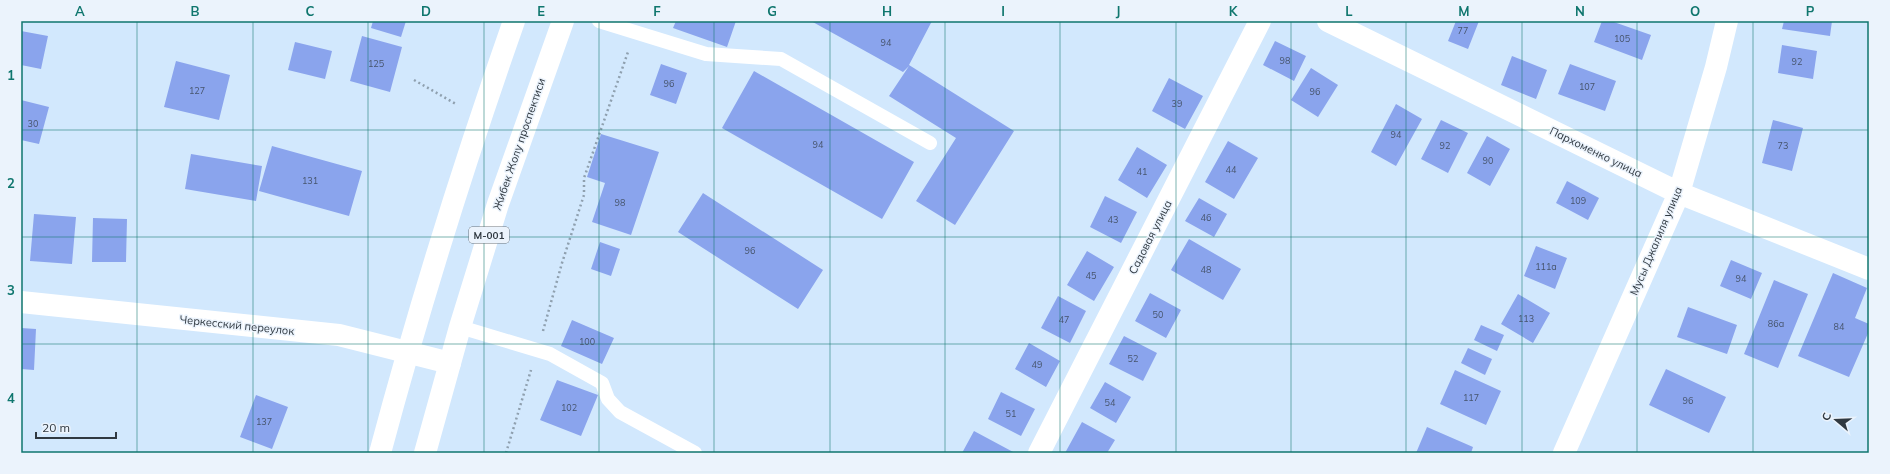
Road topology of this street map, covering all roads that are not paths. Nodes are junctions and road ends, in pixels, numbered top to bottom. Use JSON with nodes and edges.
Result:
{"nodes":[{"id":1,"x":514,"y":21,"type":"edge"},
{"id":2,"x":563,"y":21,"type":"edge"},
{"id":3,"x":599,"y":21,"type":"edge"},
{"id":4,"x":1260,"y":21,"type":"edge"},
{"id":5,"x":1328,"y":21,"type":"edge"},
{"id":6,"x":1727,"y":21,"type":"edge"},
{"id":7,"x":930,"y":143,"type":"dead end"},
{"id":8,"x":1678,"y":192,"type":"junction"},
{"id":9,"x":1869,"y":269,"type":"edge"},
{"id":10,"x":21,"y":302,"type":"edge"},
{"id":11,"x":460,"y":327,"type":"junction"},
{"id":12,"x":407,"y":352,"type":"junction"},
{"id":13,"x":450,"y":364,"type":"junction"},
{"id":14,"x":380,"y":453,"type":"edge"},
{"id":15,"x":425,"y":453,"type":"edge"},
{"id":16,"x":695,"y":453,"type":"edge"},
{"id":17,"x":1039,"y":453,"type":"edge"},
{"id":18,"x":1564,"y":453,"type":"edge"}],
"edges":[{"from":1,"to":12,"type":"street"},
{"from":2,"to":11,"type":"street","name":"Жибек Жолу проспектиси","number":"М-001"},
{"from":3,"to":7,"type":"lane"},
{"from":4,"to":17,"type":"street","name":"Садовая улица"},
{"from":5,"to":8,"type":"street","name":"Пархоменко улица"},
{"from":6,"to":8,"type":"street","name":"Мусы Джалиля улица"},
{"from":8,"to":9,"type":"street","name":"Пархоменко улица"},
{"from":8,"to":18,"type":"street","name":"Мусы Джалиля улица"},
{"from":10,"to":12,"type":"street","name":"Черкесский переулок"},
{"from":11,"to":13,"type":"street","name":"Жибек Жолу проспектиси","number":"М-001"},
{"from":11,"to":16,"type":"lane"},
{"from":12,"to":13,"type":"street","name":"Черкесский переулок"},
{"from":12,"to":14,"type":"street"},
{"from":13,"to":15,"type":"street","name":"Жибек Жолу проспектиси","number":"М-001"}]}
